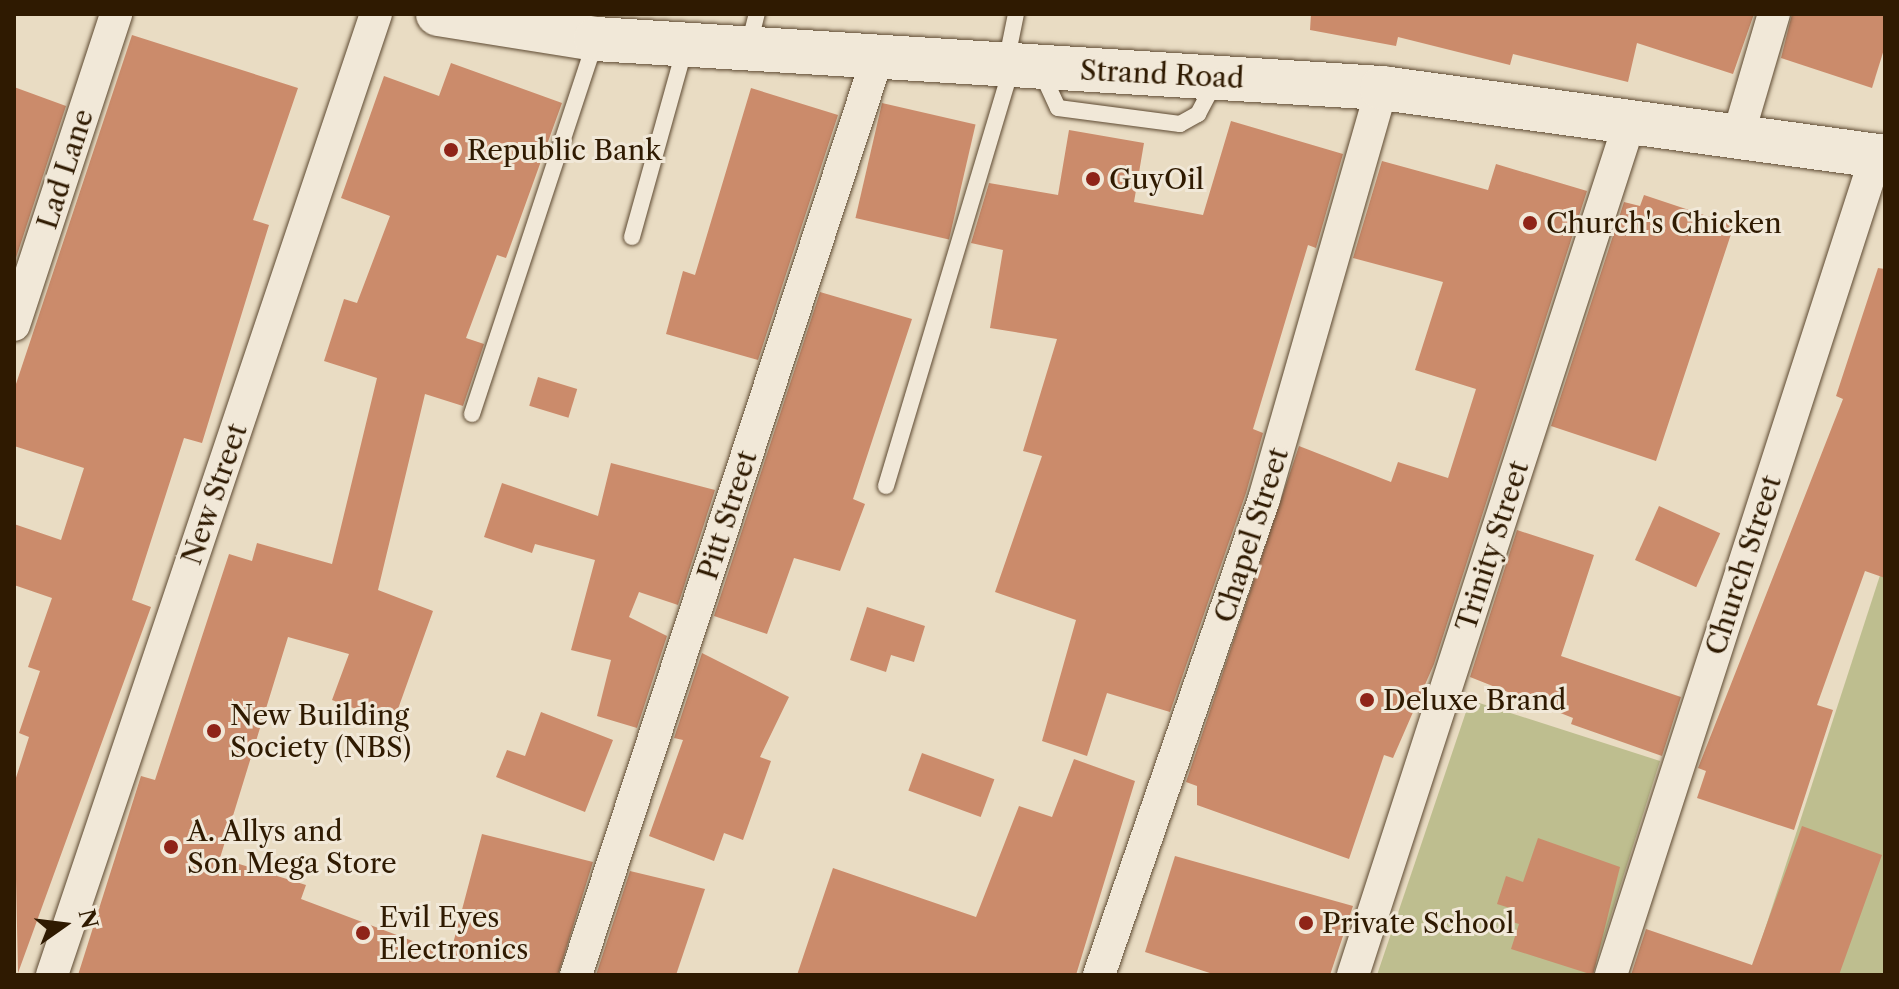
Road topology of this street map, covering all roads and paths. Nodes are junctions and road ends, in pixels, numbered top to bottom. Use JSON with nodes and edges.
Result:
{"nodes":[{"id":1,"x":116,"y":14,"type":"edge"},
{"id":2,"x":376,"y":14,"type":"edge"},
{"id":3,"x":438,"y":14,"type":"edge"},
{"id":4,"x":1016,"y":14,"type":"edge"},
{"id":5,"x":1774,"y":14,"type":"edge"},
{"id":6,"x":519,"y":19,"type":"edge"},
{"id":7,"x":752,"y":32,"type":"edge"},
{"id":8,"x":596,"y":39,"type":"junction"},
{"id":9,"x":685,"y":46,"type":"junction"},
{"id":10,"x":878,"y":56,"type":"junction"},
{"id":11,"x":1019,"y":66,"type":"junction"},
{"id":12,"x":1382,"y":88,"type":"junction"},
{"id":13,"x":1631,"y":118,"type":"junction"},
{"id":14,"x":1738,"y":136,"type":"junction"},
{"id":15,"x":1881,"y":156,"type":"edge"},
{"id":16,"x":632,"y":237,"type":"dead end"},
{"id":17,"x":14,"y":325,"type":"edge"},
{"id":18,"x":472,"y":414,"type":"dead end"},
{"id":19,"x":886,"y":486,"type":"dead end"},
{"id":20,"x":52,"y":975,"type":"edge"},
{"id":21,"x":576,"y":975,"type":"edge"},
{"id":22,"x":1099,"y":975,"type":"edge"},
{"id":23,"x":1353,"y":975,"type":"edge"},
{"id":24,"x":1611,"y":975,"type":"edge"}],
"edges":[{"from":1,"to":17,"type":"street","name":"Lad Lane"},
{"from":2,"to":20,"type":"street","name":"New Street"},
{"from":3,"to":6,"type":"street","name":"Strand Road"},
{"from":4,"to":11,"type":"lane"},
{"from":5,"to":14,"type":"street"},
{"from":6,"to":8,"type":"street","name":"Strand Road"},
{"from":7,"to":9,"type":"street","name":"Strand Road"},
{"from":7,"to":10,"type":"street","name":"Strand Road"},
{"from":8,"to":9,"type":"street","name":"Strand Road"},
{"from":8,"to":18,"type":"lane"},
{"from":9,"to":16,"type":"lane"},
{"from":10,"to":11,"type":"street","name":"Strand Road"},
{"from":10,"to":21,"type":"street","name":"Pitt Street"},
{"from":11,"to":12,"type":"street","name":"Strand Road"},
{"from":11,"to":19,"type":"lane"},
{"from":12,"to":13,"type":"street","name":"Strand Road"},
{"from":12,"to":22,"type":"street","name":"Chapel Street"},
{"from":13,"to":14,"type":"street","name":"Strand Road"},
{"from":13,"to":23,"type":"street","name":"Trinity Street"},
{"from":14,"to":15,"type":"street","name":"Strand Road"},
{"from":15,"to":24,"type":"street","name":"Church Street"}]}
